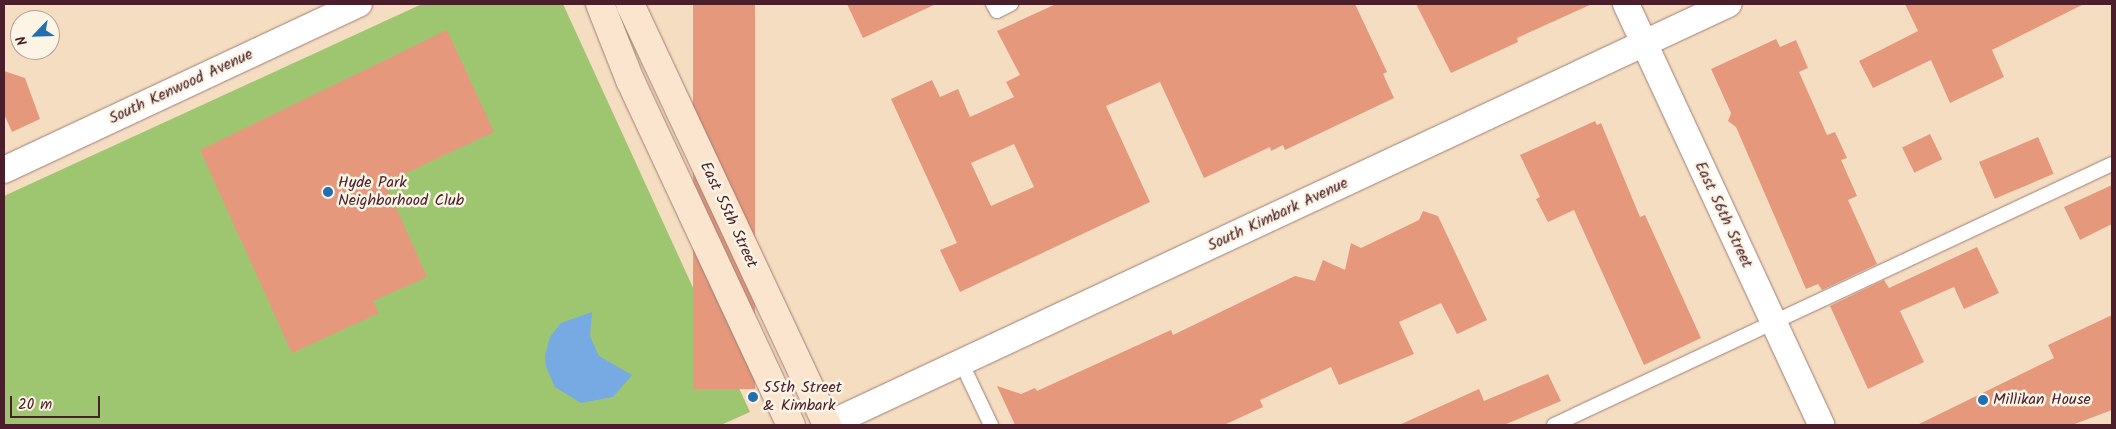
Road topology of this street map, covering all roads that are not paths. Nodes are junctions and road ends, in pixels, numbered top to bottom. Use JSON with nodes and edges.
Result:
{"nodes":[{"id":1,"x":600,"y":4,"type":"edge"},
{"id":2,"x":630,"y":4,"type":"edge"},
{"id":3,"x":993,"y":4,"type":"edge"},
{"id":4,"x":1011,"y":4,"type":"edge"},
{"id":5,"x":1626,"y":4,"type":"edge"},
{"id":6,"x":1728,"y":4,"type":"edge"},
{"id":7,"x":354,"y":6,"type":"edge"},
{"id":8,"x":1644,"y":43,"type":"junction"},
{"id":9,"x":2112,"y":164,"type":"edge"},
{"id":10,"x":4,"y":170,"type":"edge"},
{"id":11,"x":1773,"y":323,"type":"junction"},
{"id":12,"x":962,"y":364,"type":"junction"},
{"id":13,"x":791,"y":425,"type":"edge"},
{"id":14,"x":827,"y":425,"type":"edge"},
{"id":15,"x":992,"y":425,"type":"edge"},
{"id":16,"x":1554,"y":425,"type":"edge"},
{"id":17,"x":1821,"y":425,"type":"edge"}],
"edges":[{"from":1,"to":13,"type":"street","name":"East 55th Street"},
{"from":2,"to":14,"type":"street","name":"East 55th Street"},
{"from":3,"to":4,"type":"lane"},
{"from":5,"to":8,"type":"street","name":"East 56th Street"},
{"from":6,"to":8,"type":"street","name":"South Kimbark Avenue"},
{"from":7,"to":10,"type":"street","name":"South Kenwood Avenue"},
{"from":8,"to":11,"type":"street","name":"East 56th Street"},
{"from":8,"to":12,"type":"street","name":"South Kimbark Avenue"},
{"from":9,"to":11,"type":"lane"},
{"from":11,"to":16,"type":"lane"},
{"from":11,"to":17,"type":"street","name":"East 56th Street"},
{"from":12,"to":14,"type":"street","name":"South Kimbark Avenue"},
{"from":12,"to":15,"type":"lane"}]}
